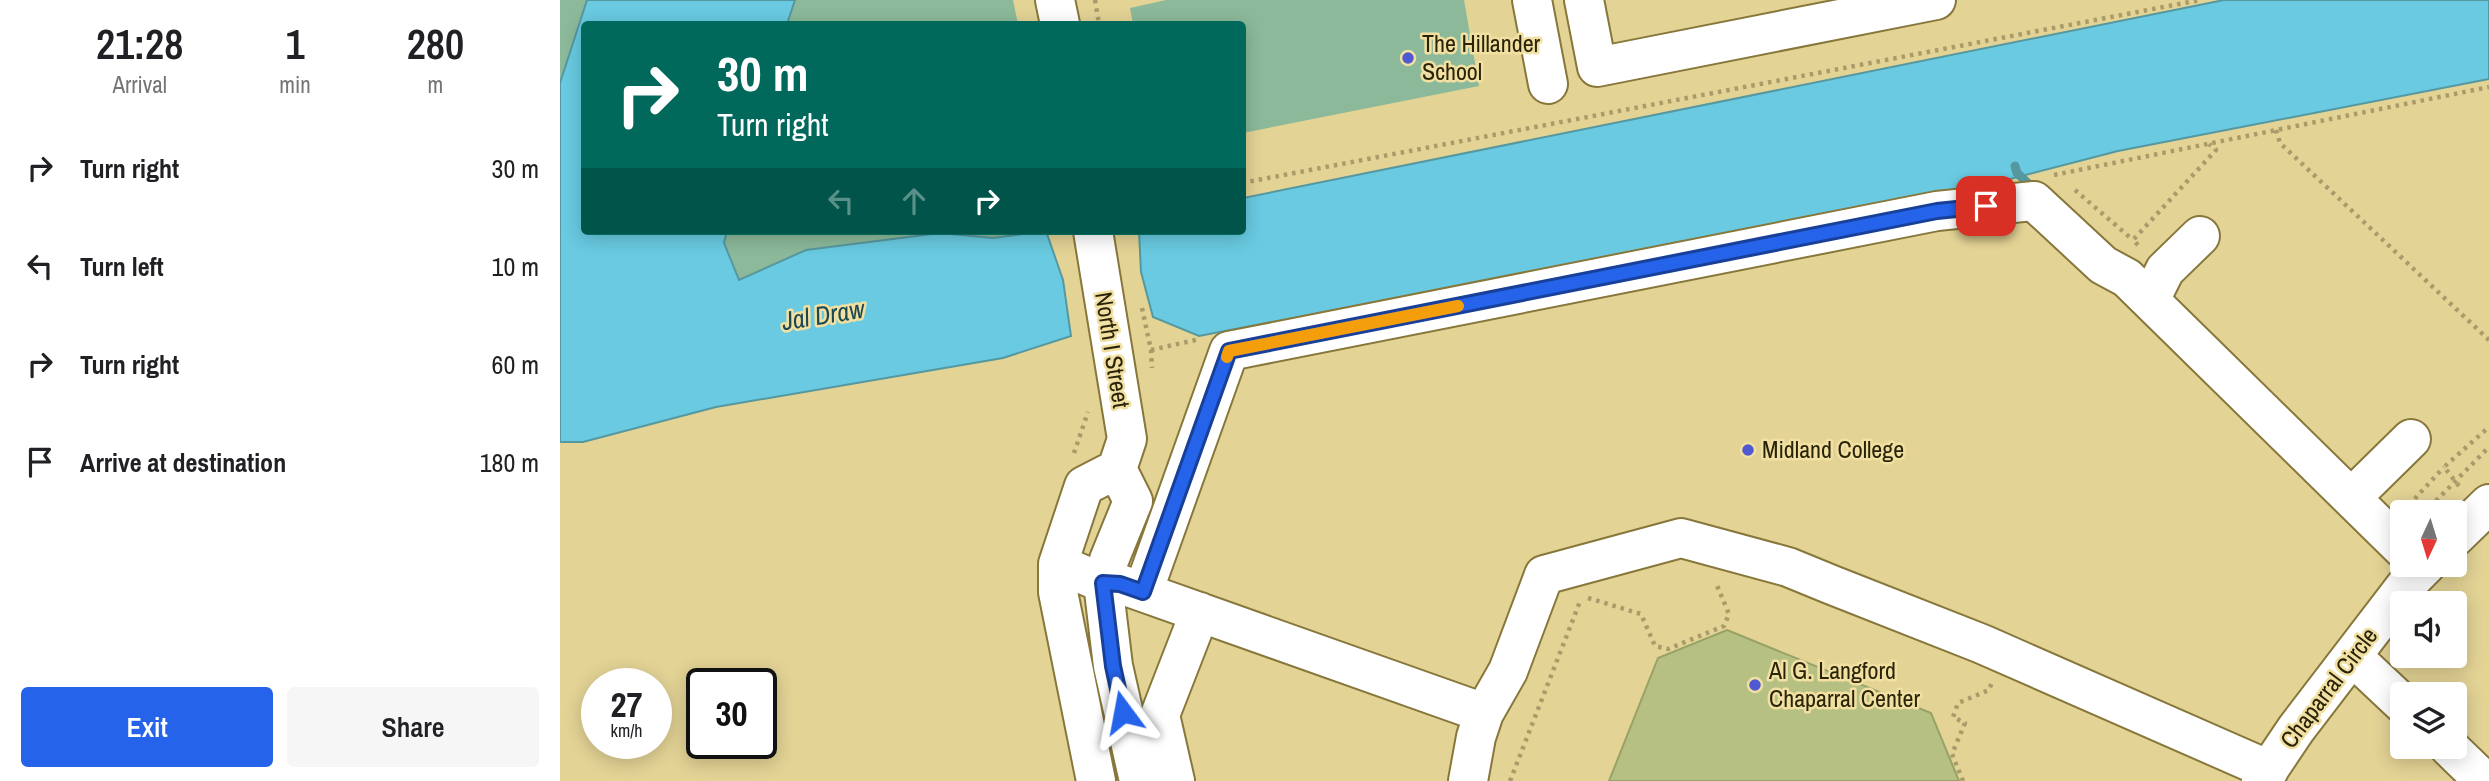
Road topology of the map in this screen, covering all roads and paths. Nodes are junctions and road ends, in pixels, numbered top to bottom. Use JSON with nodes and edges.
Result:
{"nodes":[{"id":1,"x":1055,"y":0,"type":"edge"},
{"id":2,"x":1096,"y":0,"type":"edge"},
{"id":3,"x":1532,"y":0,"type":"edge"},
{"id":4,"x":1584,"y":0,"type":"edge"},
{"id":5,"x":1936,"y":0,"type":"edge"},
{"id":6,"x":2200,"y":0,"type":"edge"},
{"id":7,"x":1059,"y":21,"type":"edge"},
{"id":8,"x":1098,"y":21,"type":"edge"},
{"id":9,"x":1548,"y":84,"type":"dead end"},
{"id":10,"x":2276,"y":130,"type":"dead end"},
{"id":11,"x":2209,"y":144,"type":"dead end"},
{"id":12,"x":2056,"y":175,"type":"dead end"},
{"id":13,"x":1246,"y":182,"type":"edge"},
{"id":14,"x":1094,"y":235,"type":"edge"},
{"id":15,"x":2200,"y":236,"type":"dead end"},
{"id":16,"x":2133,"y":240,"type":"junction"},
{"id":17,"x":2157,"y":285,"type":"junction"},
{"id":18,"x":2489,"y":340,"type":"edge"},
{"id":19,"x":2489,"y":427,"type":"edge"},
{"id":20,"x":2411,"y":439,"type":"dead end"},
{"id":21,"x":2489,"y":447,"type":"edge"},
{"id":22,"x":2444,"y":467,"type":"junction"},
{"id":23,"x":1117,"y":469,"type":"junction"},
{"id":24,"x":2378,"y":471,"type":"junction"},
{"id":25,"x":2455,"y":482,"type":"junction"},
{"id":26,"x":2351,"y":498,"type":"junction"},
{"id":27,"x":2404,"y":500,"type":"edge"},
{"id":28,"x":2414,"y":500,"type":"edge"},
{"id":29,"x":2437,"y":500,"type":"edge"},
{"id":30,"x":2486,"y":507,"type":"edge"},
{"id":31,"x":2468,"y":524,"type":"edge"},
{"id":32,"x":2390,"y":535,"type":"edge"},
{"id":33,"x":1058,"y":564,"type":"junction"},
{"id":34,"x":1719,"y":573,"type":"dead end"},
{"id":35,"x":2410,"y":578,"type":"edge"},
{"id":36,"x":1103,"y":583,"type":"junction"},
{"id":37,"x":1143,"y":592,"type":"junction"},
{"id":38,"x":1200,"y":612,"type":"junction"},
{"id":39,"x":2352,"y":656,"type":"junction"},
{"id":40,"x":1995,"y":675,"type":"dead end"},
{"id":41,"x":2390,"y":692,"type":"edge"},
{"id":42,"x":1484,"y":713,"type":"junction"},
{"id":43,"x":2461,"y":759,"type":"edge"},
{"id":44,"x":2265,"y":775,"type":"edge"},
{"id":45,"x":1096,"y":781,"type":"edge"},
{"id":46,"x":1139,"y":781,"type":"edge"},
{"id":47,"x":1175,"y":781,"type":"edge"},
{"id":48,"x":1468,"y":781,"type":"edge"},
{"id":49,"x":1510,"y":781,"type":"edge"},
{"id":50,"x":1963,"y":781,"type":"edge"},
{"id":51,"x":2484,"y":781,"type":"edge"}],
"edges":[{"from":1,"to":7,"type":"street"},
{"from":2,"to":8,"type":"path"},
{"from":3,"to":9,"type":"street"},
{"from":4,"to":5,"type":"street"},
{"from":6,"to":13,"type":"path"},
{"from":10,"to":18,"type":"path"},
{"from":11,"to":16,"type":"path"},
{"from":12,"to":16,"type":"path"},
{"from":14,"to":23,"type":"street","name":"North I Street"},
{"from":15,"to":17,"type":"street"},
{"from":16,"to":17,"type":"path"},
{"from":17,"to":26,"type":"street"},
{"from":17,"to":37,"type":"street"},
{"from":19,"to":22,"type":"path"},
{"from":20,"to":24,"type":"street"},
{"from":21,"to":25,"type":"path"},
{"from":22,"to":25,"type":"path"},
{"from":22,"to":28,"type":"path"},
{"from":23,"to":33,"type":"street"},
{"from":23,"to":36,"type":"street"},
{"from":24,"to":26,"type":"street"},
{"from":24,"to":27,"type":"path"},
{"from":25,"to":29,"type":"path"},
{"from":25,"to":30,"type":"path"},
{"from":26,"to":32,"type":"street"},
{"from":30,"to":31,"type":"street"},
{"from":33,"to":36,"type":"street"},
{"from":33,"to":45,"type":"street"},
{"from":34,"to":49,"type":"path"},
{"from":35,"to":39,"type":"street","name":"Chaparral Circle"},
{"from":36,"to":37,"type":"street"},
{"from":36,"to":46,"type":"street"},
{"from":37,"to":38,"type":"street"},
{"from":38,"to":42,"type":"street"},
{"from":38,"to":47,"type":"street"},
{"from":39,"to":41,"type":"street"},
{"from":39,"to":44,"type":"street","name":"Chaparral Circle"},
{"from":40,"to":50,"type":"path"},
{"from":42,"to":44,"type":"street"},
{"from":42,"to":48,"type":"street"},
{"from":43,"to":51,"type":"street"}]}
